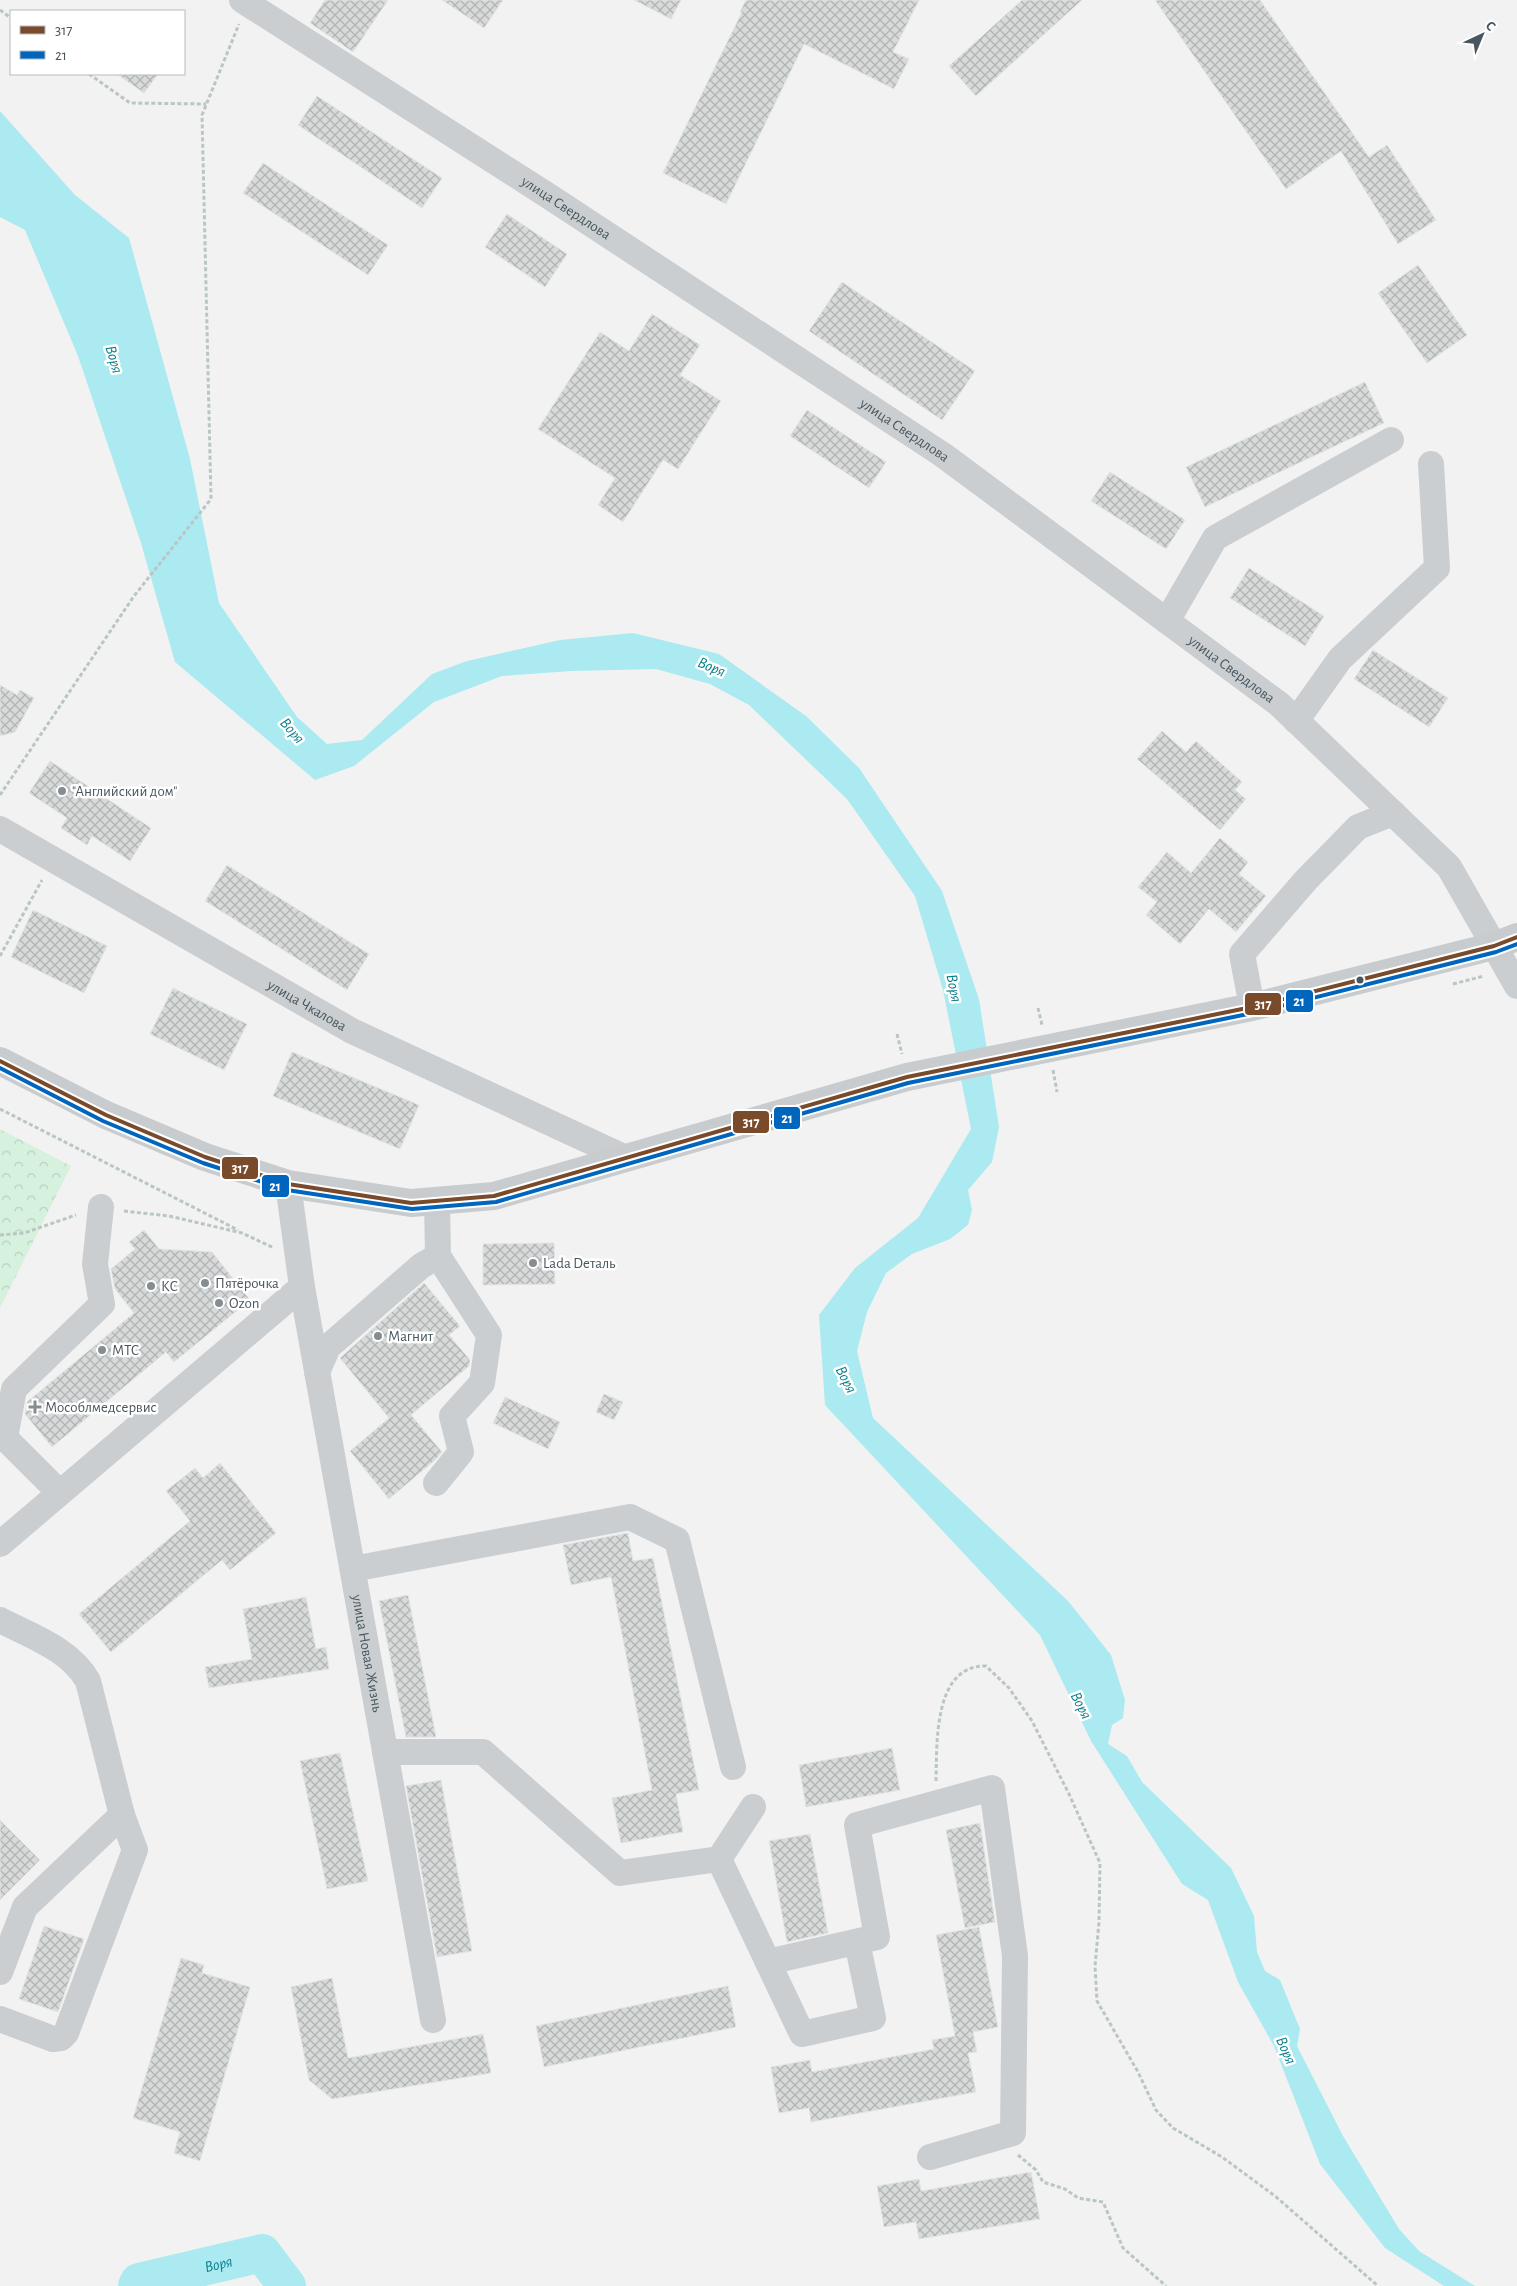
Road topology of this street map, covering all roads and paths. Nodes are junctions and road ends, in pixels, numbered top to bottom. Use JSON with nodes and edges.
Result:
{"nodes":[{"id":1,"x":245,"y":2,"type":"edge"},
{"id":2,"x":90,"y":75,"type":"edge"},
{"id":3,"x":206,"y":104,"type":"junction"},
{"id":4,"x":1391,"y":440,"type":"dead end"},
{"id":5,"x":1431,"y":464,"type":"dead end"},
{"id":6,"x":1167,"y":621,"type":"junction"},
{"id":7,"x":1296,"y":721,"type":"junction"},
{"id":8,"x":0,"y":796,"type":"edge"},
{"id":9,"x":1393,"y":813,"type":"junction"},
{"id":10,"x":0,"y":829,"type":"edge"},
{"id":11,"x":53,"y":860,"type":"junction"},
{"id":12,"x":1506,"y":941,"type":"edge"},
{"id":13,"x":0,"y":956,"type":"edge"},
{"id":14,"x":1512,"y":978,"type":"edge"},
{"id":15,"x":1453,"y":984,"type":"dead end"},
{"id":16,"x":1252,"y":1007,"type":"junction"},
{"id":17,"x":0,"y":1061,"type":"edge"},
{"id":18,"x":0,"y":1109,"type":"edge"},
{"id":19,"x":626,"y":1158,"type":"junction"},
{"id":20,"x":288,"y":1184,"type":"junction"},
{"id":21,"x":437,"y":1201,"type":"junction"},
{"id":22,"x":100,"y":1207,"type":"junction"},
{"id":23,"x":242,"y":1233,"type":"junction"},
{"id":24,"x":0,"y":1235,"type":"edge"},
{"id":25,"x":298,"y":1256,"type":"junction"},
{"id":26,"x":438,"y":1256,"type":"junction"},
{"id":27,"x":302,"y":1287,"type":"junction"},
{"id":28,"x":318,"y":1372,"type":"junction"},
{"id":29,"x":436,"y":1483,"type":"dead end"},
{"id":30,"x":59,"y":1492,"type":"junction"},
{"id":31,"x":0,"y":1544,"type":"edge"},
{"id":32,"x":353,"y":1569,"type":"junction"},
{"id":33,"x":0,"y":1620,"type":"edge"},
{"id":34,"x":385,"y":1752,"type":"junction"},
{"id":35,"x":733,"y":1767,"type":"dead end"},
{"id":36,"x":935,"y":1804,"type":"junction"},
{"id":37,"x":753,"y":1807,"type":"dead end"},
{"id":38,"x":122,"y":1815,"type":"junction"},
{"id":39,"x":719,"y":1859,"type":"junction"},
{"id":40,"x":857,"y":1942,"type":"junction"},
{"id":41,"x":768,"y":1962,"type":"junction"},
{"id":42,"x":0,"y":1972,"type":"edge"},
{"id":43,"x":0,"y":2019,"type":"edge"},
{"id":44,"x":433,"y":2020,"type":"dead end"},
{"id":45,"x":1013,"y":2133,"type":"junction"},
{"id":46,"x":930,"y":2157,"type":"dead end"},
{"id":47,"x":1166,"y":2286,"type":"edge"},
{"id":48,"x":1378,"y":2286,"type":"edge"}],
"edges":[{"from":1,"to":3,"type":"path"},
{"from":1,"to":6,"type":"street","name":"улица Свердлова"},
{"from":2,"to":3,"type":"path"},
{"from":3,"to":8,"type":"path"},
{"from":4,"to":6,"type":"street"},
{"from":5,"to":7,"type":"street"},
{"from":6,"to":7,"type":"street","name":"улица Свердлова"},
{"from":7,"to":9,"type":"street","name":"улица Свердлова"},
{"from":9,"to":12,"type":"street","name":"улица Свердлова"},
{"from":9,"to":16,"type":"street"},
{"from":10,"to":11,"type":"street","name":"улица Чкалова"},
{"from":11,"to":13,"type":"path"},
{"from":11,"to":19,"type":"street","name":"улица Чкалова"},
{"from":12,"to":14,"type":"street","name":"улица Свердлова"},
{"from":12,"to":16,"type":"main road"},
{"from":14,"to":15,"type":"path"},
{"from":16,"to":19,"type":"main road"},
{"from":17,"to":20,"type":"main road"},
{"from":18,"to":23,"type":"path"},
{"from":19,"to":21,"type":"main road"},
{"from":20,"to":21,"type":"main road"},
{"from":20,"to":25,"type":"street","name":"улица Новая Жизнь"},
{"from":21,"to":26,"type":"street"},
{"from":22,"to":23,"type":"path"},
{"from":22,"to":24,"type":"path"},
{"from":22,"to":30,"type":"street"},
{"from":23,"to":25,"type":"path"},
{"from":25,"to":27,"type":"street","name":"улица Новая Жизнь"},
{"from":26,"to":28,"type":"street"},
{"from":26,"to":29,"type":"street"},
{"from":27,"to":28,"type":"street","name":"улица Новая Жизнь"},
{"from":27,"to":30,"type":"street"},
{"from":28,"to":32,"type":"street","name":"улица Новая Жизнь"},
{"from":30,"to":31,"type":"street"},
{"from":32,"to":34,"type":"street","name":"улица Новая Жизнь"},
{"from":32,"to":35,"type":"street"},
{"from":33,"to":38,"type":"street"},
{"from":34,"to":39,"type":"street"},
{"from":34,"to":44,"type":"street","name":"улица Новая Жизнь"},
{"from":36,"to":40,"type":"street"},
{"from":36,"to":45,"type":"street"},
{"from":36,"to":48,"type":"path"},
{"from":37,"to":39,"type":"street"},
{"from":38,"to":42,"type":"street"},
{"from":38,"to":43,"type":"street"},
{"from":39,"to":41,"type":"street"},
{"from":40,"to":41,"type":"street"},
{"from":40,"to":41,"type":"street"},
{"from":45,"to":46,"type":"street"},
{"from":45,"to":47,"type":"path"}]}
